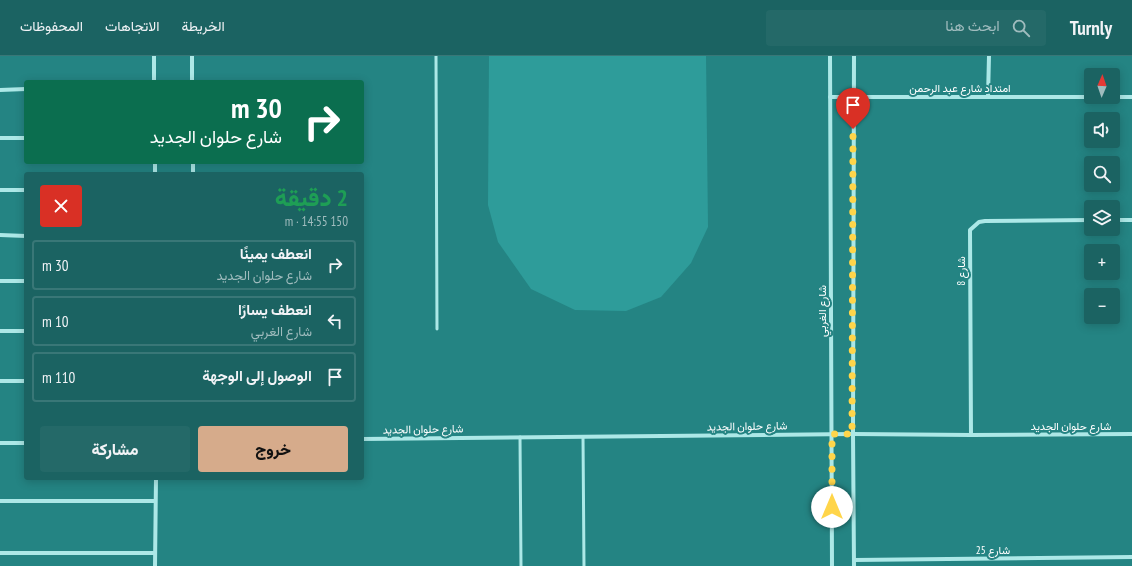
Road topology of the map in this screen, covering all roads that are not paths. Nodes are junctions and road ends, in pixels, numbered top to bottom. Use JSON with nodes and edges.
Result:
{"nodes":[{"id":1,"x":154,"y":56,"type":"edge"},
{"id":2,"x":192,"y":56,"type":"edge"},
{"id":3,"x":436,"y":56,"type":"edge"},
{"id":4,"x":830,"y":56,"type":"edge"},
{"id":5,"x":854,"y":56,"type":"edge"},
{"id":6,"x":989,"y":56,"type":"edge"},
{"id":7,"x":154,"y":80,"type":"edge"},
{"id":8,"x":192,"y":80,"type":"edge"},
{"id":9,"x":24,"y":89,"type":"edge"},
{"id":10,"x":0,"y":90,"type":"edge"},
{"id":11,"x":830,"y":97,"type":"junction"},
{"id":12,"x":853,"y":97,"type":"junction"},
{"id":13,"x":988,"y":97,"type":"junction"},
{"id":14,"x":1084,"y":97,"type":"edge"},
{"id":15,"x":1120,"y":97,"type":"edge"},
{"id":16,"x":1132,"y":97,"type":"edge"},
{"id":17,"x":0,"y":138,"type":"edge"},
{"id":18,"x":24,"y":138,"type":"edge"},
{"id":19,"x":0,"y":190,"type":"edge"},
{"id":20,"x":24,"y":190,"type":"edge"},
{"id":21,"x":1084,"y":220,"type":"edge"},
{"id":22,"x":1120,"y":220,"type":"edge"},
{"id":23,"x":1132,"y":220,"type":"edge"},
{"id":24,"x":0,"y":235,"type":"edge"},
{"id":25,"x":24,"y":236,"type":"edge"},
{"id":26,"x":0,"y":281,"type":"edge"},
{"id":27,"x":24,"y":281,"type":"edge"},
{"id":28,"x":437,"y":328,"type":"dead end"},
{"id":29,"x":0,"y":331,"type":"edge"},
{"id":30,"x":24,"y":331,"type":"edge"},
{"id":31,"x":24,"y":381,"type":"edge"},
{"id":32,"x":0,"y":382,"type":"edge"},
{"id":33,"x":832,"y":434,"type":"junction"},
{"id":34,"x":852,"y":434,"type":"junction"},
{"id":35,"x":1132,"y":434,"type":"edge"},
{"id":36,"x":971,"y":435,"type":"junction"},
{"id":37,"x":520,"y":437,"type":"junction"},
{"id":38,"x":583,"y":437,"type":"junction"},
{"id":39,"x":364,"y":439,"type":"edge"},
{"id":40,"x":24,"y":442,"type":"edge"},
{"id":41,"x":0,"y":443,"type":"edge"},
{"id":42,"x":156,"y":480,"type":"edge"},
{"id":43,"x":0,"y":501,"type":"edge"},
{"id":44,"x":155,"y":501,"type":"junction"},
{"id":45,"x":0,"y":553,"type":"edge"},
{"id":46,"x":155,"y":553,"type":"junction"},
{"id":47,"x":1132,"y":557,"type":"edge"},
{"id":48,"x":854,"y":560,"type":"junction"},
{"id":49,"x":155,"y":566,"type":"edge"},
{"id":50,"x":521,"y":566,"type":"edge"},
{"id":51,"x":584,"y":566,"type":"edge"},
{"id":52,"x":832,"y":566,"type":"edge"},
{"id":53,"x":854,"y":566,"type":"edge"}],
"edges":[{"from":1,"to":7,"type":"street"},
{"from":2,"to":8,"type":"street"},
{"from":3,"to":28,"type":"lane"},
{"from":4,"to":11,"type":"street","name":"شارع الغربي"},
{"from":5,"to":12,"type":"street"},
{"from":6,"to":13,"type":"street"},
{"from":9,"to":10,"type":"street"},
{"from":11,"to":12,"type":"street","name":"امتداد شارع عبد الرحمن"},
{"from":11,"to":33,"type":"street","name":"شارع الغربي"},
{"from":12,"to":13,"type":"street","name":"امتداد شارع عبد الرحمن"},
{"from":12,"to":34,"type":"street"},
{"from":13,"to":14,"type":"street","name":"امتداد شارع عبد الرحمن"},
{"from":15,"to":16,"type":"street"},
{"from":17,"to":18,"type":"street"},
{"from":19,"to":20,"type":"street"},
{"from":21,"to":36,"type":"street","name":"شارع 8"},
{"from":22,"to":23,"type":"street"},
{"from":24,"to":25,"type":"street"},
{"from":26,"to":27,"type":"street"},
{"from":29,"to":30,"type":"street"},
{"from":31,"to":32,"type":"street"},
{"from":33,"to":34,"type":"street","name":"شارع حلوان الجديد"},
{"from":33,"to":38,"type":"street","name":"شارع حلوان الجديد"},
{"from":33,"to":52,"type":"street","name":"شارع الغربي"},
{"from":34,"to":36,"type":"street","name":"شارع حلوان الجديد"},
{"from":34,"to":48,"type":"street"},
{"from":35,"to":36,"type":"street","name":"شارع حلوان الجديد"},
{"from":37,"to":38,"type":"street","name":"شارع حلوان الجديد"},
{"from":37,"to":39,"type":"street","name":"شارع حلوان الجديد"},
{"from":37,"to":50,"type":"lane"},
{"from":38,"to":51,"type":"lane"},
{"from":40,"to":41,"type":"street"},
{"from":42,"to":44,"type":"street"},
{"from":43,"to":44,"type":"street"},
{"from":44,"to":46,"type":"street"},
{"from":45,"to":46,"type":"street"},
{"from":46,"to":49,"type":"street"},
{"from":47,"to":48,"type":"street","name":"شارع 25"},
{"from":48,"to":53,"type":"street"}]}
